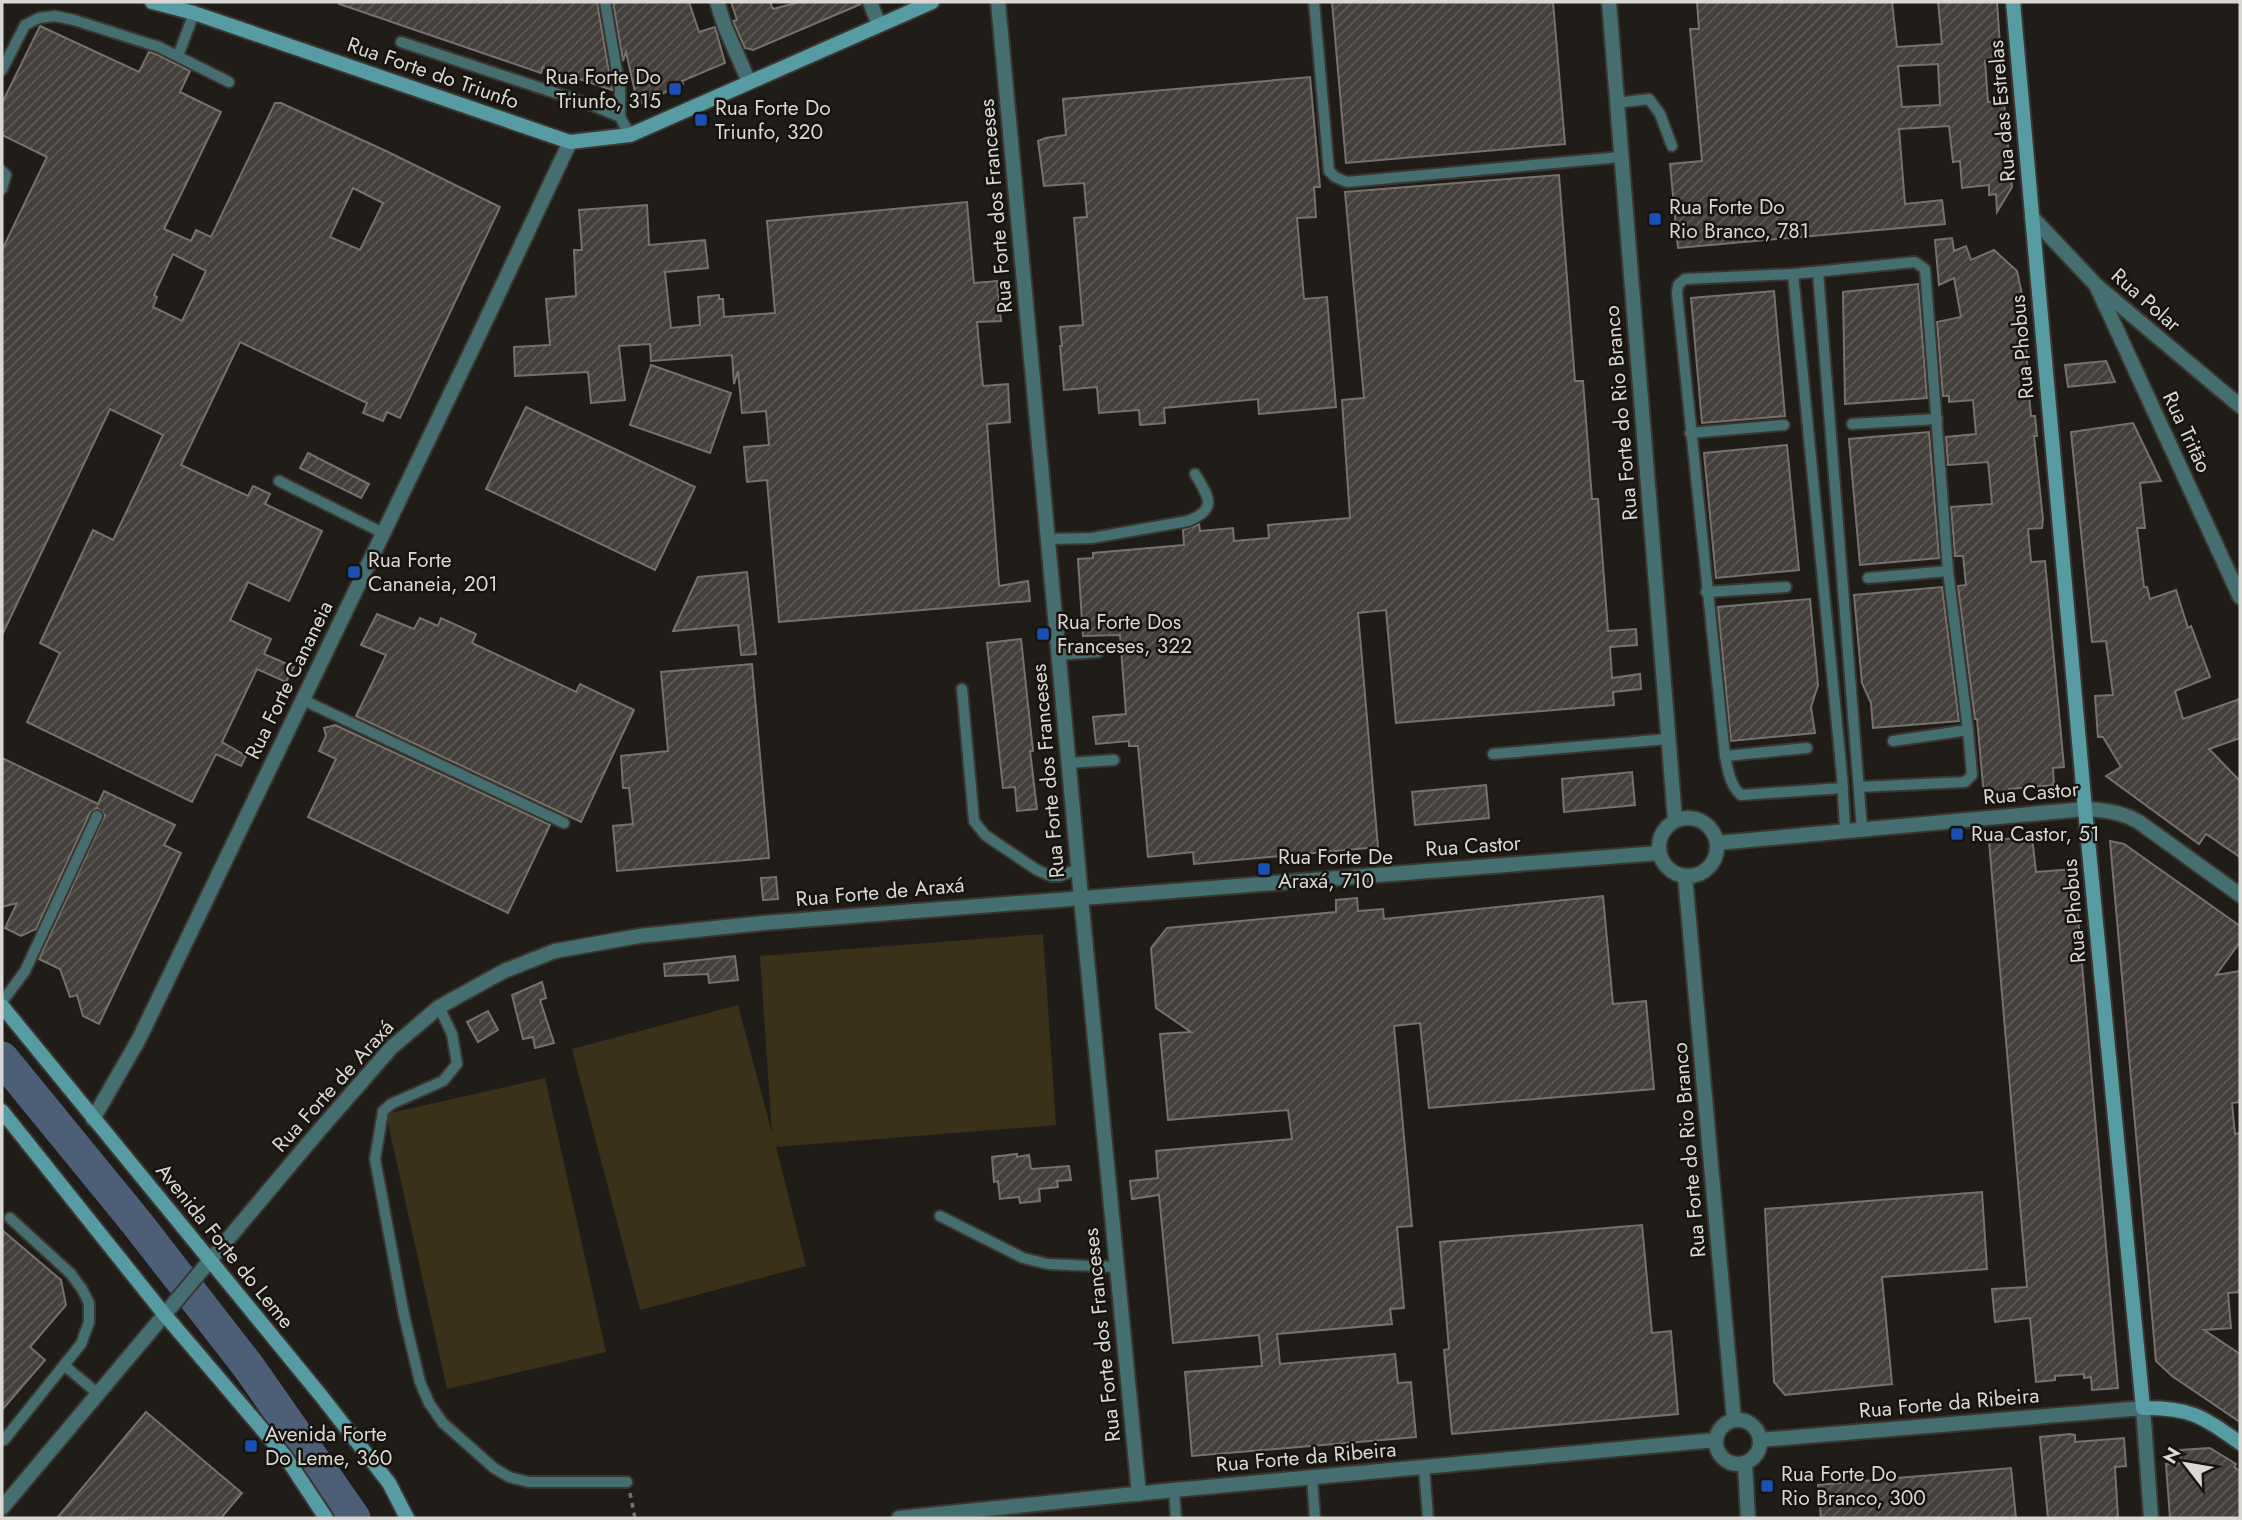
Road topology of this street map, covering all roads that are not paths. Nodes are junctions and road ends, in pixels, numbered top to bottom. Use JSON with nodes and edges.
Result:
{"nodes":[{"id":1,"x":152,"y":2,"type":"edge"},
{"id":2,"x":605,"y":2,"type":"edge"},
{"id":3,"x":717,"y":2,"type":"edge"},
{"id":4,"x":870,"y":2,"type":"edge"},
{"id":5,"x":932,"y":2,"type":"edge"},
{"id":6,"x":998,"y":2,"type":"edge"},
{"id":7,"x":1314,"y":2,"type":"edge"},
{"id":8,"x":1609,"y":2,"type":"edge"},
{"id":9,"x":2013,"y":2,"type":"edge"},
{"id":10,"x":194,"y":13,"type":"junction"},
{"id":11,"x":879,"y":25,"type":"junction"},
{"id":12,"x":401,"y":42,"type":"dead end"},
{"id":13,"x":178,"y":57,"type":"junction"},
{"id":14,"x":2,"y":70,"type":"edge"},
{"id":15,"x":229,"y":82,"type":"dead end"},
{"id":16,"x":749,"y":82,"type":"junction"},
{"id":17,"x":1618,"y":103,"type":"junction"},
{"id":18,"x":620,"y":117,"type":"junction"},
{"id":19,"x":630,"y":135,"type":"junction"},
{"id":20,"x":570,"y":142,"type":"junction"},
{"id":21,"x":1672,"y":146,"type":"dead end"},
{"id":22,"x":1621,"y":157,"type":"junction"},
{"id":23,"x":2,"y":171,"type":"edge"},
{"id":24,"x":2,"y":189,"type":"edge"},
{"id":25,"x":2032,"y":217,"type":"junction"},
{"id":26,"x":1818,"y":272,"type":"junction"},
{"id":27,"x":1793,"y":274,"type":"junction"},
{"id":28,"x":2096,"y":285,"type":"junction"},
{"id":29,"x":2240,"y":406,"type":"edge"},
{"id":30,"x":1829,"y":416,"type":"junction"},
{"id":31,"x":1807,"y":419,"type":"junction"},
{"id":32,"x":1937,"y":419,"type":"junction"},
{"id":33,"x":1852,"y":424,"type":"dead end"},
{"id":34,"x":1783,"y":425,"type":"dead end"},
{"id":35,"x":1690,"y":433,"type":"junction"},
{"id":36,"x":1195,"y":474,"type":"dead end"},
{"id":37,"x":279,"y":481,"type":"dead end"},
{"id":38,"x":383,"y":533,"type":"junction"},
{"id":39,"x":1048,"y":539,"type":"junction"},
{"id":40,"x":1948,"y":571,"type":"junction"},
{"id":41,"x":1868,"y":578,"type":"dead end"},
{"id":42,"x":1786,"y":587,"type":"dead end"},
{"id":43,"x":1706,"y":592,"type":"junction"},
{"id":44,"x":1843,"y":597,"type":"junction"},
{"id":45,"x":2240,"y":597,"type":"edge"},
{"id":46,"x":1823,"y":599,"type":"junction"},
{"id":47,"x":1098,"y":652,"type":"dead end"},
{"id":48,"x":1058,"y":655,"type":"junction"},
{"id":49,"x":962,"y":689,"type":"dead end"},
{"id":50,"x":303,"y":700,"type":"junction"},
{"id":51,"x":1968,"y":730,"type":"junction"},
{"id":52,"x":1668,"y":738,"type":"junction"},
{"id":53,"x":1893,"y":741,"type":"dead end"},
{"id":54,"x":1807,"y":748,"type":"dead end"},
{"id":55,"x":1493,"y":754,"type":"dead end"},
{"id":56,"x":1725,"y":756,"type":"junction"},
{"id":57,"x":1114,"y":760,"type":"dead end"},
{"id":58,"x":1068,"y":763,"type":"junction"},
{"id":59,"x":1859,"y":787,"type":"junction"},
{"id":60,"x":1843,"y":788,"type":"junction"},
{"id":61,"x":2085,"y":809,"type":"junction"},
{"id":62,"x":97,"y":816,"type":"dead end"},
{"id":63,"x":1675,"y":820,"type":"junction"},
{"id":64,"x":564,"y":823,"type":"dead end"},
{"id":65,"x":1862,"y":829,"type":"junction"},
{"id":66,"x":1845,"y":830,"type":"junction"},
{"id":67,"x":1717,"y":843,"type":"junction"},
{"id":68,"x":1659,"y":853,"type":"junction"},
{"id":69,"x":1078,"y":869,"type":"junction"},
{"id":70,"x":1685,"y":876,"type":"junction"},
{"id":71,"x":2240,"y":895,"type":"edge"},
{"id":72,"x":1081,"y":897,"type":"junction"},
{"id":73,"x":2,"y":1004,"type":"edge"},
{"id":74,"x":439,"y":1007,"type":"junction"},
{"id":75,"x":2,"y":1111,"type":"edge"},
{"id":76,"x":93,"y":1119,"type":"junction"},
{"id":77,"x":940,"y":1216,"type":"dead end"},
{"id":78,"x":10,"y":1218,"type":"dead end"},
{"id":79,"x":206,"y":1264,"type":"junction"},
{"id":80,"x":1116,"y":1267,"type":"junction"},
{"id":81,"x":164,"y":1314,"type":"junction"},
{"id":82,"x":64,"y":1366,"type":"junction"},
{"id":83,"x":97,"y":1394,"type":"junction"},
{"id":84,"x":2143,"y":1408,"type":"junction"},
{"id":85,"x":1734,"y":1420,"type":"junction"},
{"id":86,"x":4,"y":1440,"type":"dead end"},
{"id":87,"x":1716,"y":1440,"type":"junction"},
{"id":88,"x":1760,"y":1440,"type":"junction"},
{"id":89,"x":2240,"y":1443,"type":"edge"},
{"id":90,"x":1745,"y":1462,"type":"junction"},
{"id":91,"x":1424,"y":1467,"type":"junction"},
{"id":92,"x":1312,"y":1478,"type":"junction"},
{"id":93,"x":627,"y":1482,"type":"road end"},
{"id":94,"x":1174,"y":1490,"type":"junction"},
{"id":95,"x":1139,"y":1494,"type":"junction"},
{"id":96,"x":2,"y":1508,"type":"edge"},
{"id":97,"x":326,"y":1518,"type":"edge"},
{"id":98,"x":407,"y":1518,"type":"edge"},
{"id":99,"x":900,"y":1518,"type":"edge"},
{"id":100,"x":1176,"y":1518,"type":"edge"},
{"id":101,"x":1315,"y":1518,"type":"edge"},
{"id":102,"x":1428,"y":1518,"type":"edge"},
{"id":103,"x":1748,"y":1518,"type":"edge"},
{"id":104,"x":2151,"y":1518,"type":"edge"}],
"edges":[{"from":1,"to":10,"type":"street","name":"Rua Forte do Triunfo"},
{"from":2,"to":18,"type":"lane"},
{"from":3,"to":16,"type":"street"},
{"from":4,"to":11,"type":"street"},
{"from":5,"to":11,"type":"street","name":"Rua Forte do Triunfo"},
{"from":6,"to":39,"type":"street","name":"Rua Forte dos Franceses"},
{"from":7,"to":22,"type":"lane"},
{"from":8,"to":17,"type":"street","name":"Rua Forte do Rio Branco"},
{"from":9,"to":25,"type":"street","name":"Rua das Estrelas"},
{"from":10,"to":13,"type":"lane"},
{"from":10,"to":20,"type":"street","name":"Rua Forte do Triunfo"},
{"from":11,"to":16,"type":"street","name":"Rua Forte do Triunfo"},
{"from":12,"to":18,"type":"lane"},
{"from":13,"to":14,"type":"lane"},
{"from":13,"to":15,"type":"lane"},
{"from":16,"to":19,"type":"street","name":"Rua Forte do Triunfo"},
{"from":17,"to":21,"type":"lane"},
{"from":17,"to":22,"type":"street","name":"Rua Forte do Rio Branco"},
{"from":18,"to":19,"type":"lane"},
{"from":19,"to":20,"type":"street","name":"Rua Forte do Triunfo"},
{"from":20,"to":38,"type":"street","name":"Rua Forte Cananeia"},
{"from":22,"to":52,"type":"street","name":"Rua Forte do Rio Branco"},
{"from":23,"to":24,"type":"lane"},
{"from":25,"to":28,"type":"street","name":"Rua Polar"},
{"from":25,"to":61,"type":"street","name":"Rua Phobus"},
{"from":26,"to":27,"type":"lane"},
{"from":26,"to":30,"type":"lane"},
{"from":26,"to":32,"type":"lane"},
{"from":27,"to":31,"type":"lane"},
{"from":27,"to":35,"type":"lane"},
{"from":28,"to":29,"type":"street","name":"Rua Polar"},
{"from":28,"to":45,"type":"street","name":"Rua Tritão"},
{"from":30,"to":31,"type":"lane"},
{"from":30,"to":44,"type":"lane"},
{"from":31,"to":46,"type":"lane"},
{"from":32,"to":33,"type":"lane"},
{"from":32,"to":40,"type":"lane"},
{"from":34,"to":35,"type":"lane"},
{"from":35,"to":43,"type":"lane"},
{"from":36,"to":39,"type":"lane"},
{"from":37,"to":38,"type":"lane"},
{"from":38,"to":50,"type":"street","name":"Rua Forte Cananeia"},
{"from":39,"to":48,"type":"street","name":"Rua Forte dos Franceses"},
{"from":40,"to":41,"type":"lane"},
{"from":40,"to":51,"type":"lane"},
{"from":42,"to":43,"type":"lane"},
{"from":43,"to":56,"type":"lane"},
{"from":44,"to":46,"type":"lane"},
{"from":44,"to":59,"type":"lane"},
{"from":46,"to":60,"type":"lane"},
{"from":47,"to":48,"type":"lane"},
{"from":48,"to":58,"type":"street","name":"Rua Forte dos Franceses"},
{"from":49,"to":69,"type":"lane"},
{"from":50,"to":64,"type":"lane"},
{"from":50,"to":76,"type":"street","name":"Rua Forte Cananeia"},
{"from":51,"to":53,"type":"lane"},
{"from":51,"to":59,"type":"lane"},
{"from":52,"to":55,"type":"lane"},
{"from":52,"to":63,"type":"street","name":"Rua Forte do Rio Branco"},
{"from":54,"to":56,"type":"lane"},
{"from":56,"to":60,"type":"lane"},
{"from":57,"to":58,"type":"lane"},
{"from":58,"to":69,"type":"street","name":"Rua Forte dos Franceses"},
{"from":59,"to":65,"type":"lane"},
{"from":60,"to":66,"type":"lane"},
{"from":61,"to":65,"type":"street","name":"Rua Castor"},
{"from":61,"to":71,"type":"street","name":"Rua Castor"},
{"from":61,"to":84,"type":"street","name":"Rua Phobus"},
{"from":62,"to":73,"type":"lane"},
{"from":63,"to":67,"type":"street"},
{"from":63,"to":68,"type":"street"},
{"from":65,"to":66,"type":"street","name":"Rua Castor"},
{"from":66,"to":67,"type":"street","name":"Rua Castor"},
{"from":67,"to":70,"type":"street"},
{"from":68,"to":70,"type":"street"},
{"from":68,"to":72,"type":"street","name":"Rua Castor"},
{"from":69,"to":72,"type":"street","name":"Rua Forte dos Franceses"},
{"from":70,"to":85,"type":"street","name":"Rua Forte do Rio Branco"},
{"from":72,"to":74,"type":"street","name":"Rua Forte de Araxá"},
{"from":72,"to":80,"type":"street","name":"Rua Forte dos Franceses"},
{"from":73,"to":76,"type":"street","name":"Avenida Forte do Leme"},
{"from":74,"to":79,"type":"street","name":"Rua Forte de Araxá"},
{"from":74,"to":93,"type":"lane"},
{"from":75,"to":81,"type":"street"},
{"from":76,"to":79,"type":"street","name":"Avenida Forte do Leme"},
{"from":77,"to":80,"type":"lane"},
{"from":78,"to":82,"type":"lane"},
{"from":79,"to":81,"type":"street","name":"Rua Forte de Araxá"},
{"from":79,"to":98,"type":"street","name":"Avenida Forte do Leme"},
{"from":80,"to":95,"type":"street","name":"Rua Forte dos Franceses"},
{"from":81,"to":83,"type":"street","name":"Rua Forte de Araxá"},
{"from":81,"to":97,"type":"street"},
{"from":82,"to":83,"type":"lane"},
{"from":82,"to":86,"type":"lane"},
{"from":83,"to":96,"type":"street","name":"Rua Forte de Araxá"},
{"from":84,"to":88,"type":"street","name":"Rua Forte da Ribeira"},
{"from":84,"to":89,"type":"street"},
{"from":84,"to":104,"type":"street","name":"Rua Phobus"},
{"from":85,"to":87,"type":"street"},
{"from":85,"to":88,"type":"street"},
{"from":87,"to":90,"type":"street"},
{"from":87,"to":91,"type":"street","name":"Rua Forte da Ribeira"},
{"from":88,"to":90,"type":"street"},
{"from":90,"to":103,"type":"street"},
{"from":91,"to":92,"type":"street","name":"Rua Forte da Ribeira"},
{"from":91,"to":102,"type":"lane"},
{"from":92,"to":94,"type":"street","name":"Rua Forte da Ribeira"},
{"from":92,"to":101,"type":"lane"},
{"from":94,"to":95,"type":"street","name":"Rua Forte da Ribeira"},
{"from":94,"to":100,"type":"lane"},
{"from":95,"to":99,"type":"street","name":"Rua Forte da Ribeira"}]}
